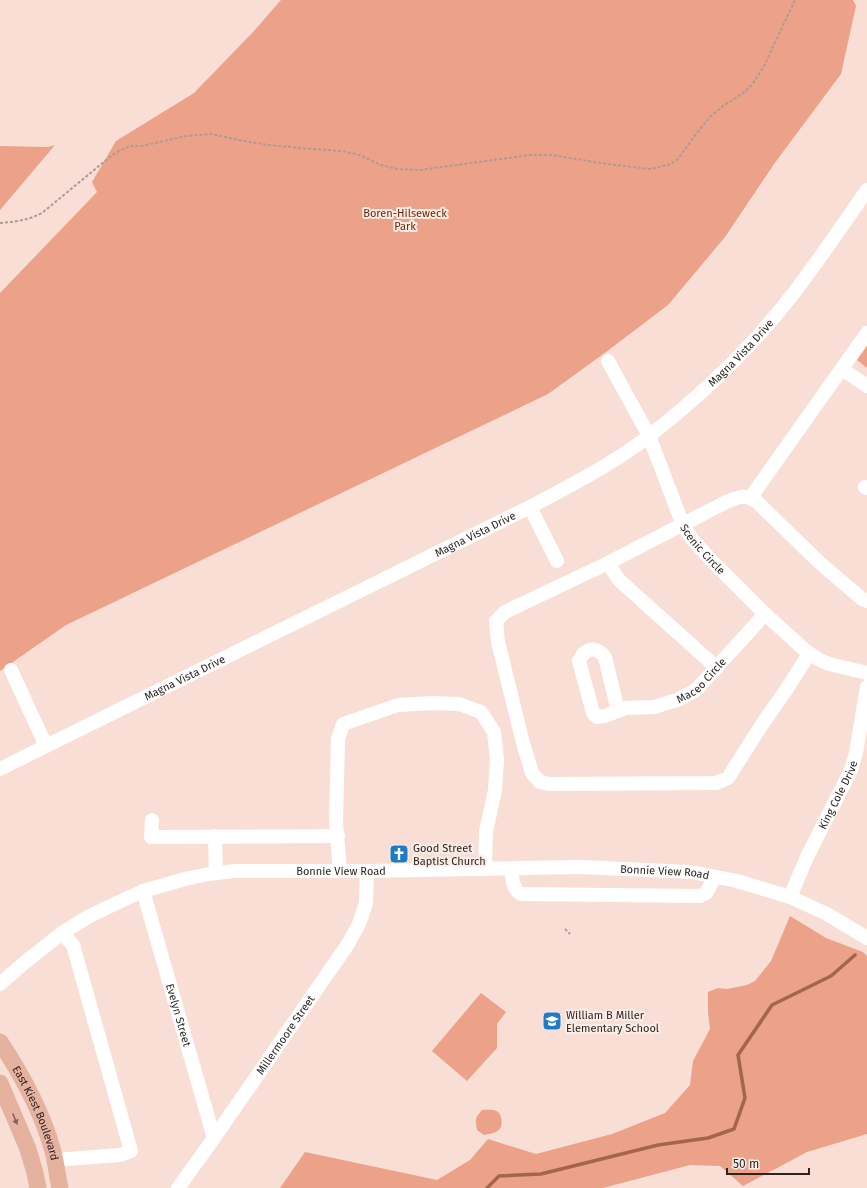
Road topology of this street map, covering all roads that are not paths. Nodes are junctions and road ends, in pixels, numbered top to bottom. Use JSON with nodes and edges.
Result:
{"nodes":[{"id":1,"x":867,"y":190,"type":"edge"},
{"id":2,"x":867,"y":333,"type":"edge"},
{"id":3,"x":608,"y":361,"type":"dead end"},
{"id":4,"x":842,"y":369,"type":"junction"},
{"id":5,"x":867,"y":386,"type":"edge"},
{"id":6,"x":649,"y":436,"type":"junction"},
{"id":7,"x":751,"y":497,"type":"junction"},
{"id":8,"x":530,"y":507,"type":"junction"},
{"id":9,"x":683,"y":525,"type":"junction"},
{"id":10,"x":558,"y":562,"type":"dead end"},
{"id":11,"x":608,"y":563,"type":"junction"},
{"id":12,"x":867,"y":601,"type":"edge"},
{"id":13,"x":765,"y":614,"type":"junction"},
{"id":14,"x":809,"y":654,"type":"junction"},
{"id":15,"x":717,"y":668,"type":"junction"},
{"id":16,"x":11,"y":670,"type":"dead end"},
{"id":17,"x":867,"y":673,"type":"edge"},
{"id":18,"x":867,"y":687,"type":"edge"},
{"id":19,"x":618,"y":711,"type":"dead end"},
{"id":20,"x":46,"y":746,"type":"junction"},
{"id":21,"x":0,"y":769,"type":"edge"},
{"id":22,"x":152,"y":820,"type":"dead end"},
{"id":23,"x":215,"y":836,"type":"junction"},
{"id":24,"x":338,"y":836,"type":"junction"},
{"id":25,"x":511,"y":868,"type":"junction"},
{"id":26,"x":485,"y":869,"type":"junction"},
{"id":27,"x":340,"y":871,"type":"junction"},
{"id":28,"x":367,"y":871,"type":"junction"},
{"id":29,"x":216,"y":873,"type":"junction"},
{"id":30,"x":715,"y":876,"type":"junction"},
{"id":31,"x":143,"y":891,"type":"junction"},
{"id":32,"x":790,"y":897,"type":"junction"},
{"id":33,"x":62,"y":934,"type":"junction"},
{"id":34,"x":867,"y":938,"type":"edge"},
{"id":35,"x":0,"y":984,"type":"edge"},
{"id":36,"x":0,"y":1042,"type":"edge"},
{"id":37,"x":0,"y":1083,"type":"edge"},
{"id":38,"x":214,"y":1138,"type":"junction"},
{"id":39,"x":54,"y":1160,"type":"junction"},
{"id":40,"x":38,"y":1188,"type":"edge"},
{"id":41,"x":60,"y":1188,"type":"edge"},
{"id":42,"x":178,"y":1188,"type":"edge"}],
"edges":[{"from":1,"to":6,"type":"street","name":"Magna Vista Drive"},
{"from":2,"to":4,"type":"street"},
{"from":3,"to":6,"type":"street","name":"Scenic Circle"},
{"from":4,"to":5,"type":"street"},
{"from":4,"to":7,"type":"street"},
{"from":6,"to":8,"type":"street","name":"Magna Vista Drive"},
{"from":6,"to":9,"type":"street","name":"Scenic Circle"},
{"from":7,"to":9,"type":"street"},
{"from":7,"to":12,"type":"street"},
{"from":8,"to":10,"type":"street"},
{"from":8,"to":20,"type":"street","name":"Magna Vista Drive"},
{"from":9,"to":11,"type":"street"},
{"from":9,"to":13,"type":"street","name":"Scenic Circle"},
{"from":11,"to":14,"type":"street"},
{"from":11,"to":15,"type":"street"},
{"from":13,"to":14,"type":"street","name":"Scenic Circle"},
{"from":13,"to":15,"type":"street","name":"Maceo Circle"},
{"from":14,"to":17,"type":"street","name":"Scenic Circle"},
{"from":15,"to":19,"type":"street","name":"Maceo Circle"},
{"from":16,"to":20,"type":"street"},
{"from":18,"to":32,"type":"street","name":"King Cole Drive"},
{"from":20,"to":21,"type":"street","name":"Magna Vista Drive"},
{"from":22,"to":23,"type":"street"},
{"from":23,"to":24,"type":"street"},
{"from":23,"to":29,"type":"street"},
{"from":24,"to":26,"type":"street"},
{"from":24,"to":27,"type":"street"},
{"from":25,"to":26,"type":"street","name":"Bonnie View Road"},
{"from":25,"to":30,"type":"street","name":"Bonnie View Road"},
{"from":25,"to":30,"type":"street"},
{"from":26,"to":28,"type":"street","name":"Bonnie View Road"},
{"from":27,"to":28,"type":"street","name":"Bonnie View Road"},
{"from":27,"to":29,"type":"street","name":"Bonnie View Road"},
{"from":28,"to":38,"type":"street","name":"Millermoore Street"},
{"from":29,"to":31,"type":"street","name":"Bonnie View Road"},
{"from":30,"to":32,"type":"street","name":"Bonnie View Road"},
{"from":31,"to":33,"type":"street","name":"Bonnie View Road"},
{"from":31,"to":38,"type":"street","name":"Evelyn Street"},
{"from":32,"to":34,"type":"street","name":"Bonnie View Road"},
{"from":33,"to":35,"type":"street","name":"Bonnie View Road"},
{"from":33,"to":39,"type":"street"},
{"from":36,"to":39,"type":"main road","name":"East Kiest Boulevard"},
{"from":37,"to":40,"type":"main road","name":"East Kiest Boulevard","one_way":true},
{"from":38,"to":42,"type":"street","name":"Millermoore Street"},
{"from":39,"to":41,"type":"main road","name":"East Kiest Boulevard"}]}
